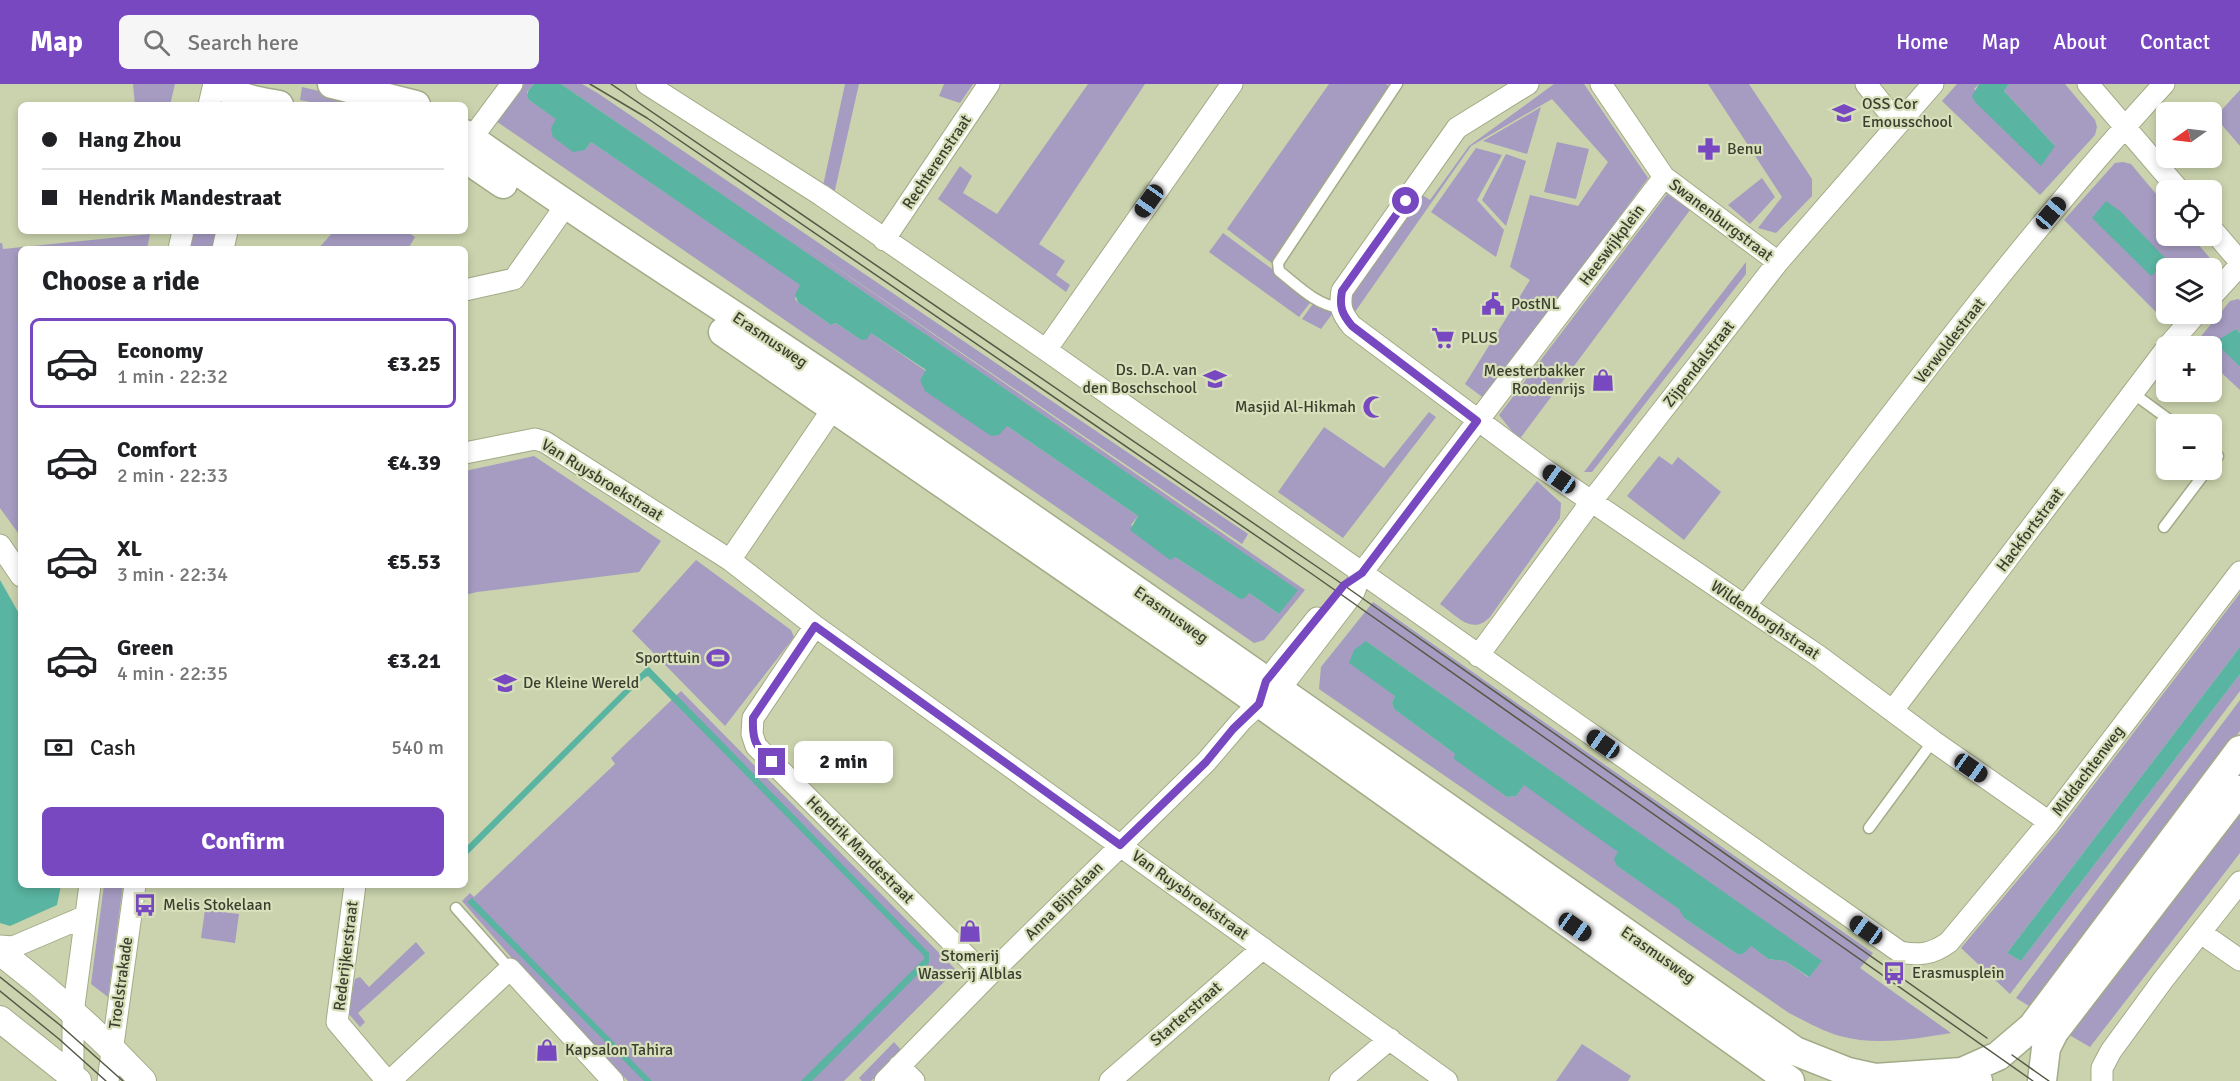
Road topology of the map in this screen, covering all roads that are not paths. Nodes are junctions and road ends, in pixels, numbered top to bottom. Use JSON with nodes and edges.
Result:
{"nodes":[{"id":1,"x":214,"y":84,"type":"edge"},
{"id":2,"x":221,"y":84,"type":"edge"},
{"id":3,"x":332,"y":84,"type":"edge"},
{"id":4,"x":512,"y":84,"type":"edge"},
{"id":5,"x":648,"y":84,"type":"edge"},
{"id":6,"x":989,"y":84,"type":"edge"},
{"id":7,"x":1232,"y":84,"type":"edge"},
{"id":8,"x":1397,"y":84,"type":"edge"},
{"id":9,"x":1528,"y":84,"type":"edge"},
{"id":10,"x":1601,"y":84,"type":"edge"},
{"id":11,"x":1866,"y":84,"type":"edge"},
{"id":12,"x":1933,"y":84,"type":"edge"},
{"id":13,"x":2088,"y":84,"type":"edge"},
{"id":14,"x":2164,"y":84,"type":"edge"},
{"id":15,"x":259,"y":99,"type":"edge"},
{"id":16,"x":210,"y":102,"type":"edge"},
{"id":17,"x":404,"y":102,"type":"edge"},
{"id":18,"x":1898,"y":124,"type":"junction"},
{"id":19,"x":2125,"y":126,"type":"junction"},
{"id":20,"x":468,"y":143,"type":"edge"},
{"id":21,"x":468,"y":145,"type":"edge"},
{"id":22,"x":1664,"y":177,"type":"junction"},
{"id":23,"x":2171,"y":180,"type":"edge"},
{"id":24,"x":561,"y":212,"type":"junction"},
{"id":25,"x":884,"y":240,"type":"junction"},
{"id":26,"x":2222,"y":242,"type":"edge"},
{"id":27,"x":1778,"y":262,"type":"junction"},
{"id":28,"x":2240,"y":264,"type":"edge"},
{"id":29,"x":2222,"y":284,"type":"edge"},
{"id":30,"x":468,"y":289,"type":"edge"},
{"id":31,"x":1340,"y":308,"type":"junction"},
{"id":32,"x":2187,"y":324,"type":"edge"},
{"id":33,"x":2177,"y":336,"type":"edge"},
{"id":34,"x":1046,"y":350,"type":"junction"},
{"id":35,"x":2156,"y":363,"type":"edge"},
{"id":36,"x":2134,"y":394,"type":"junction"},
{"id":37,"x":834,"y":407,"type":"junction"},
{"id":38,"x":2161,"y":414,"type":"edge"},
{"id":39,"x":1477,"y":421,"type":"junction"},
{"id":40,"x":468,"y":452,"type":"edge"},
{"id":41,"x":2199,"y":480,"type":"edge"},
{"id":42,"x":1591,"y":502,"type":"junction"},
{"id":43,"x":2164,"y":527,"type":"dead end"},
{"id":44,"x":0,"y":545,"type":"edge"},
{"id":45,"x":730,"y":560,"type":"junction"},
{"id":46,"x":18,"y":572,"type":"edge"},
{"id":47,"x":2240,"y":572,"type":"edge"},
{"id":48,"x":1362,"y":573,"type":"junction"},
{"id":49,"x":1745,"y":606,"type":"junction"},
{"id":50,"x":815,"y":626,"type":"junction"},
{"id":51,"x":1478,"y":656,"type":"junction"},
{"id":52,"x":1261,"y":699,"type":"junction"},
{"id":53,"x":1893,"y":710,"type":"junction"},
{"id":54,"x":1933,"y":741,"type":"junction"},
{"id":55,"x":2240,"y":750,"type":"edge"},
{"id":56,"x":2240,"y":790,"type":"edge"},
{"id":57,"x":2049,"y":822,"type":"junction"},
{"id":58,"x":1869,"y":828,"type":"dead end"},
{"id":59,"x":1120,"y":845,"type":"junction"},
{"id":60,"x":2240,"y":882,"type":"edge"},
{"id":61,"x":90,"y":888,"type":"edge"},
{"id":62,"x":135,"y":888,"type":"edge"},
{"id":63,"x":355,"y":888,"type":"edge"},
{"id":64,"x":456,"y":908,"type":"dead end"},
{"id":65,"x":86,"y":916,"type":"junction"},
{"id":66,"x":2201,"y":933,"type":"junction"},
{"id":67,"x":0,"y":946,"type":"edge"},
{"id":68,"x":1263,"y":948,"type":"junction"},
{"id":69,"x":0,"y":952,"type":"edge"},
{"id":70,"x":2240,"y":960,"type":"edge"},
{"id":71,"x":510,"y":969,"type":"junction"},
{"id":72,"x":987,"y":977,"type":"junction"},
{"id":73,"x":73,"y":1013,"type":"junction"},
{"id":74,"x":7,"y":1024,"type":"edge"},
{"id":75,"x":1390,"y":1039,"type":"junction"},
{"id":76,"x":112,"y":1048,"type":"junction"},
{"id":77,"x":2102,"y":1075,"type":"edge"},
{"id":78,"x":899,"y":1076,"type":"edge"},
{"id":79,"x":1970,"y":1077,"type":"edge"},
{"id":80,"x":75,"y":1080,"type":"edge"},
{"id":81,"x":1873,"y":1080,"type":"edge"},
{"id":82,"x":108,"y":1081,"type":"edge"},
{"id":83,"x":143,"y":1081,"type":"edge"},
{"id":84,"x":389,"y":1081,"type":"edge"},
{"id":85,"x":613,"y":1081,"type":"edge"},
{"id":86,"x":1110,"y":1081,"type":"edge"},
{"id":87,"x":1341,"y":1081,"type":"edge"},
{"id":88,"x":1448,"y":1081,"type":"edge"},
{"id":89,"x":1790,"y":1081,"type":"edge"},
{"id":90,"x":2042,"y":1081,"type":"edge"}],
"edges":[{"from":1,"to":16,"type":"street"},
{"from":2,"to":15,"type":"main road"},
{"from":3,"to":17,"type":"main road"},
{"from":4,"to":20,"type":"street","name":"Erasmusweg"},
{"from":5,"to":25,"type":"street"},
{"from":6,"to":25,"type":"street","name":"Rechterenstraat"},
{"from":7,"to":34,"type":"street"},
{"from":8,"to":31,"type":"lane"},
{"from":9,"to":31,"type":"street"},
{"from":10,"to":22,"type":"street"},
{"from":11,"to":18,"type":"street"},
{"from":12,"to":18,"type":"street","name":"Zijpendalstraat"},
{"from":13,"to":19,"type":"street"},
{"from":14,"to":19,"type":"street","name":"Verwoldestraat"},
{"from":18,"to":27,"type":"street","name":"Zijpendalstraat"},
{"from":19,"to":23,"type":"street"},
{"from":19,"to":49,"type":"street","name":"Verwoldestraat"},
{"from":21,"to":24,"type":"main road","name":"Erasmusweg"},
{"from":22,"to":27,"type":"street","name":"Swanenburgstraat"},
{"from":22,"to":39,"type":"street","name":"Heeswijkplein"},
{"from":24,"to":30,"type":"street"},
{"from":24,"to":37,"type":"main road","name":"Erasmusweg"},
{"from":24,"to":52,"type":"main road","name":"Erasmusweg"},
{"from":25,"to":34,"type":"street"},
{"from":26,"to":28,"type":"street"},
{"from":27,"to":42,"type":"street","name":"Zijpendalstraat"},
{"from":28,"to":29,"type":"street"},
{"from":31,"to":39,"type":"street"},
{"from":32,"to":33,"type":"street","name":"Hackfortstraat"},
{"from":34,"to":48,"type":"street"},
{"from":35,"to":36,"type":"street","name":"Hackfortstraat"},
{"from":36,"to":38,"type":"lane"},
{"from":36,"to":53,"type":"street","name":"Hackfortstraat"},
{"from":37,"to":45,"type":"street"},
{"from":37,"to":52,"type":"main road","name":"Erasmusweg"},
{"from":39,"to":42,"type":"street","name":"Wildenborghstraat"},
{"from":39,"to":48,"type":"street","name":"Heeswijkplein"},
{"from":40,"to":45,"type":"street","name":"Van Ruysbroekstraat"},
{"from":41,"to":43,"type":"lane"},
{"from":42,"to":49,"type":"street","name":"Wildenborghstraat"},
{"from":42,"to":51,"type":"street","name":"Zijpendalstraat"},
{"from":44,"to":46,"type":"street"},
{"from":45,"to":50,"type":"street","name":"Van Ruysbroekstraat"},
{"from":47,"to":57,"type":"street","name":"Middachtenweg"},
{"from":48,"to":51,"type":"street"},
{"from":48,"to":52,"type":"street","name":"Anna Bijnslaan"},
{"from":49,"to":53,"type":"street","name":"Wildenborghstraat"},
{"from":50,"to":59,"type":"street","name":"Van Ruysbroekstraat"},
{"from":50,"to":72,"type":"street","name":"Hendrik Mandestraat"},
{"from":51,"to":57,"type":"street","name":"Middachtenweg"},
{"from":52,"to":59,"type":"street","name":"Anna Bijnslaan"},
{"from":52,"to":81,"type":"main road","name":"Erasmusweg"},
{"from":52,"to":89,"type":"main road","name":"Erasmusweg"},
{"from":53,"to":54,"type":"street","name":"Wildenborghstraat"},
{"from":54,"to":57,"type":"street","name":"Wildenborghstraat"},
{"from":54,"to":58,"type":"lane"},
{"from":55,"to":79,"type":"main road"},
{"from":56,"to":90,"type":"main road"},
{"from":59,"to":68,"type":"street","name":"Van Ruysbroekstraat"},
{"from":59,"to":72,"type":"street","name":"Anna Bijnslaan"},
{"from":60,"to":66,"type":"street"},
{"from":61,"to":65,"type":"street"},
{"from":62,"to":76,"type":"street","name":"Troelstrakade"},
{"from":63,"to":84,"type":"street","name":"Rederijkerstraat"},
{"from":64,"to":71,"type":"lane"},
{"from":65,"to":67,"type":"street"},
{"from":65,"to":73,"type":"street"},
{"from":66,"to":70,"type":"street"},
{"from":66,"to":77,"type":"street"},
{"from":68,"to":75,"type":"street","name":"Van Ruysbroekstraat"},
{"from":68,"to":86,"type":"street","name":"Starterstraat"},
{"from":69,"to":73,"type":"street"},
{"from":71,"to":84,"type":"street"},
{"from":71,"to":85,"type":"street"},
{"from":72,"to":78,"type":"street","name":"Anna Bijnslaan"},
{"from":73,"to":76,"type":"street"},
{"from":73,"to":80,"type":"street"},
{"from":74,"to":80,"type":"street"},
{"from":75,"to":87,"type":"street"},
{"from":75,"to":88,"type":"street","name":"Van Ruysbroekstraat"},
{"from":76,"to":82,"type":"street","name":"Troelstrakade"},
{"from":76,"to":83,"type":"street"},
{"from":79,"to":81,"type":"main road"}]}
